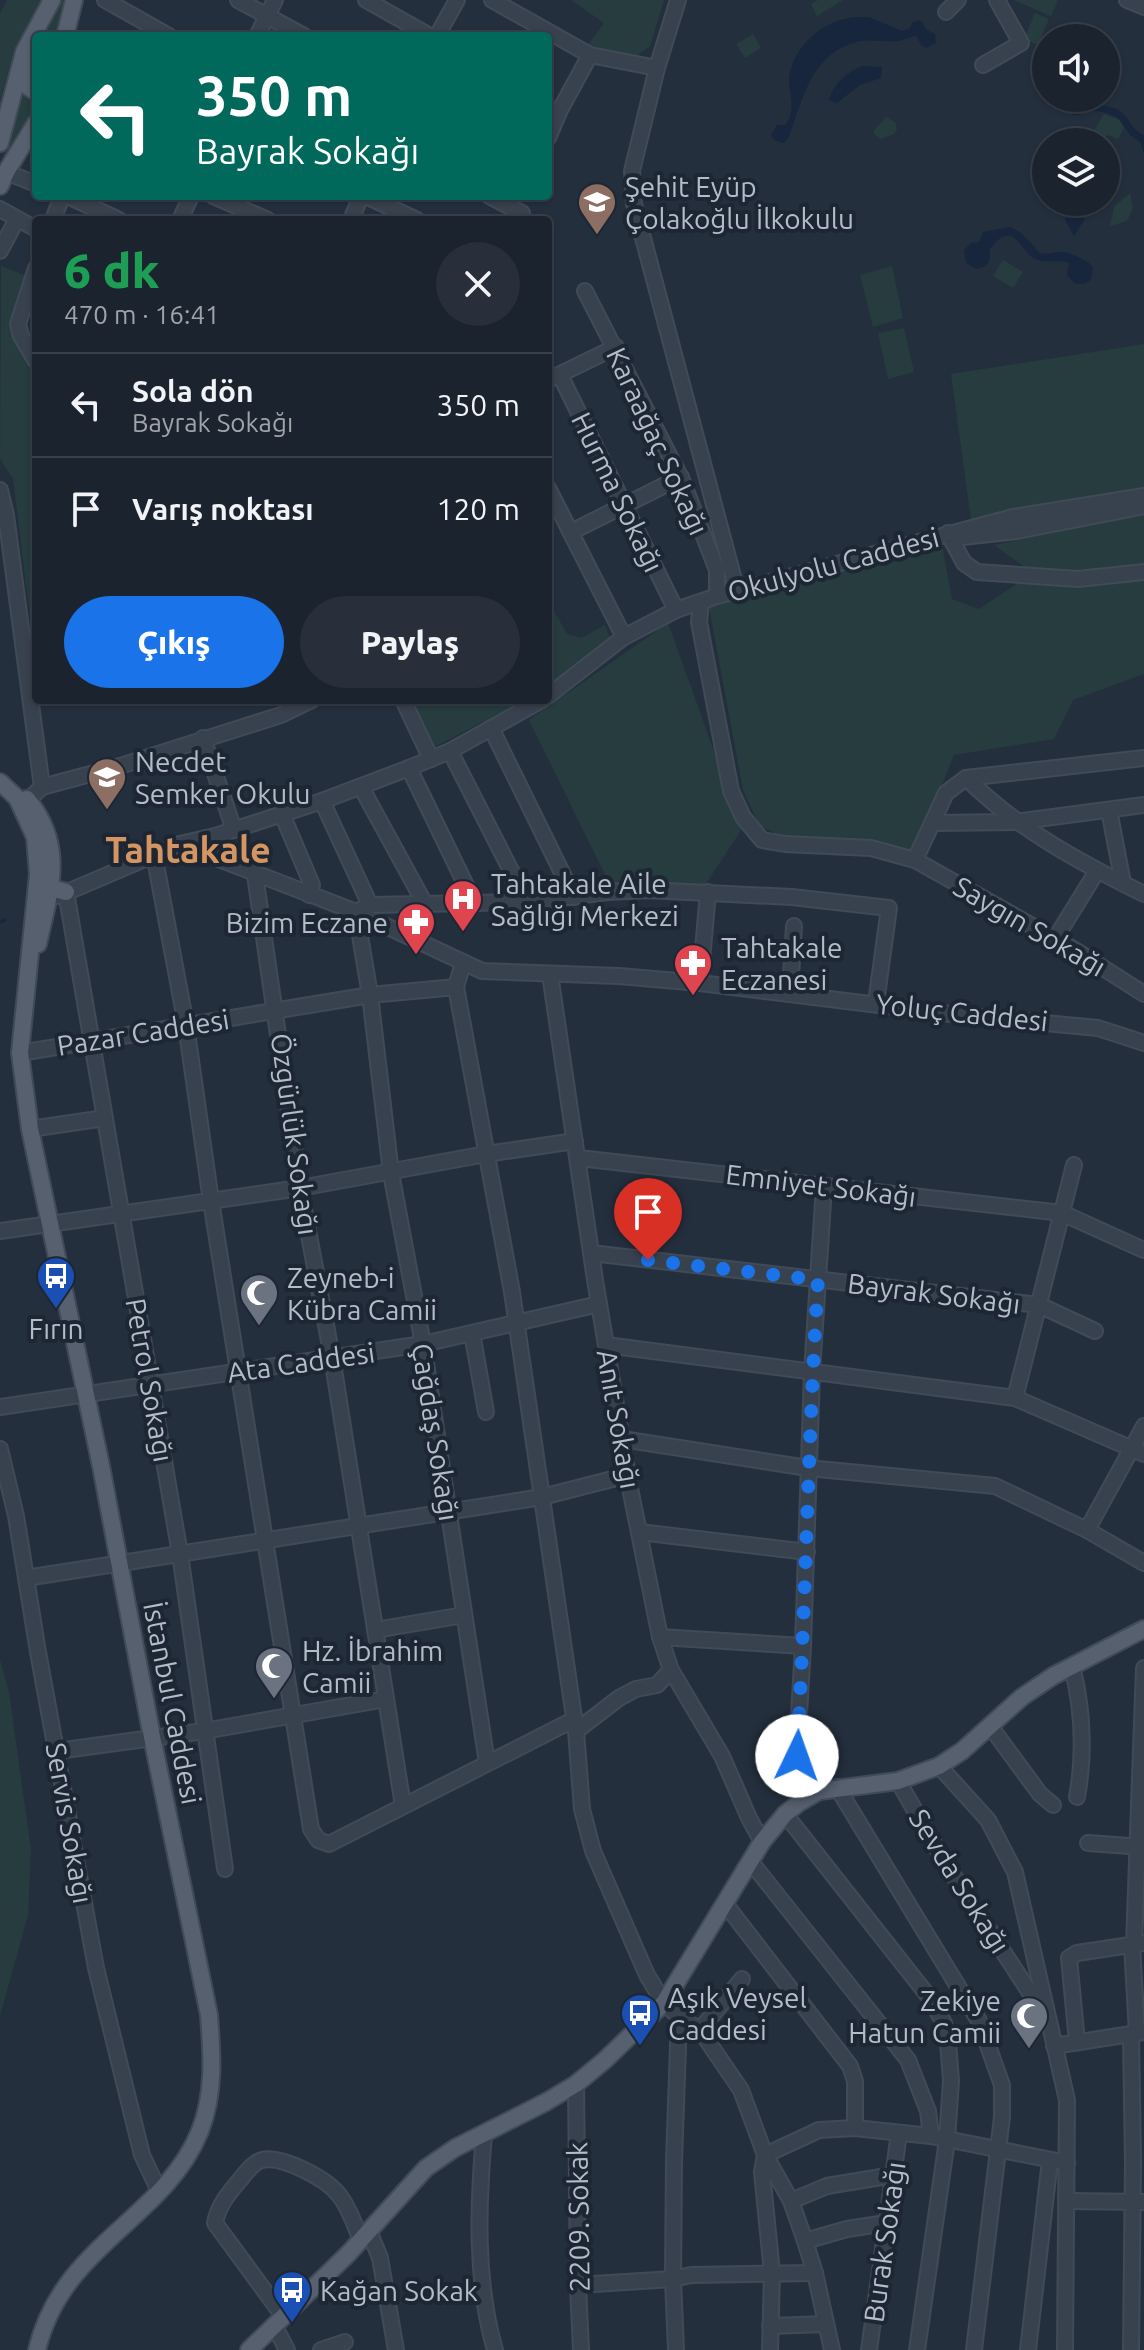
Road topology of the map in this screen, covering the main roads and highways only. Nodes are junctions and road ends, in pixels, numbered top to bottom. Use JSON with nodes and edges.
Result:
{"nodes":[{"id":1,"x":52,"y":0,"type":"edge"},
{"id":2,"x":74,"y":0,"type":"edge"},
{"id":3,"x":39,"y":23,"type":"junction"},
{"id":4,"x":34,"y":32,"type":"edge"},
{"id":5,"x":37,"y":32,"type":"edge"},
{"id":6,"x":66,"y":32,"type":"edge"},
{"id":7,"x":32,"y":37,"type":"edge"},
{"id":8,"x":32,"y":49,"type":"edge"},
{"id":9,"x":32,"y":89,"type":"edge"},
{"id":10,"x":32,"y":130,"type":"edge"},
{"id":11,"x":0,"y":143,"type":"edge"},
{"id":12,"x":3,"y":179,"type":"edge"},
{"id":13,"x":2,"y":783,"type":"edge"},
{"id":14,"x":25,"y":803,"type":"junction"},
{"id":15,"x":36,"y":848,"type":"junction"},
{"id":16,"x":55,"y":894,"type":"junction"},
{"id":17,"x":32,"y":922,"type":"junction"},
{"id":18,"x":24,"y":1012,"type":"junction"},
{"id":19,"x":1144,"y":1629,"type":"edge"},
{"id":20,"x":37,"y":2350,"type":"edge"},
{"id":21,"x":249,"y":2350,"type":"edge"}],
"edges":[{"from":1,"to":3,"type":"main road"},
{"from":2,"to":6,"type":"main road"},
{"from":3,"to":4,"type":"main road"},
{"from":3,"to":5,"type":"main road"},
{"from":7,"to":11,"type":"main road"},
{"from":8,"to":9,"type":"main road"},
{"from":10,"to":12,"type":"main road"},
{"from":13,"to":14,"type":"main road","name":"İstanbul Caddesi"},
{"from":14,"to":15,"type":"main road","name":"İstanbul Caddesi"},
{"from":14,"to":16,"type":"main road","name":"İstanbul Caddesi"},
{"from":15,"to":16,"type":"main road"},
{"from":15,"to":17,"type":"main road","name":"İstanbul Caddesi"},
{"from":16,"to":17,"type":"main road"},
{"from":16,"to":18,"type":"main road","name":"İstanbul Caddesi"},
{"from":17,"to":18,"type":"main road","name":"İstanbul Caddesi"},
{"from":18,"to":20,"type":"main road","name":"İstanbul Caddesi"},
{"from":19,"to":21,"type":"main road"}]}
